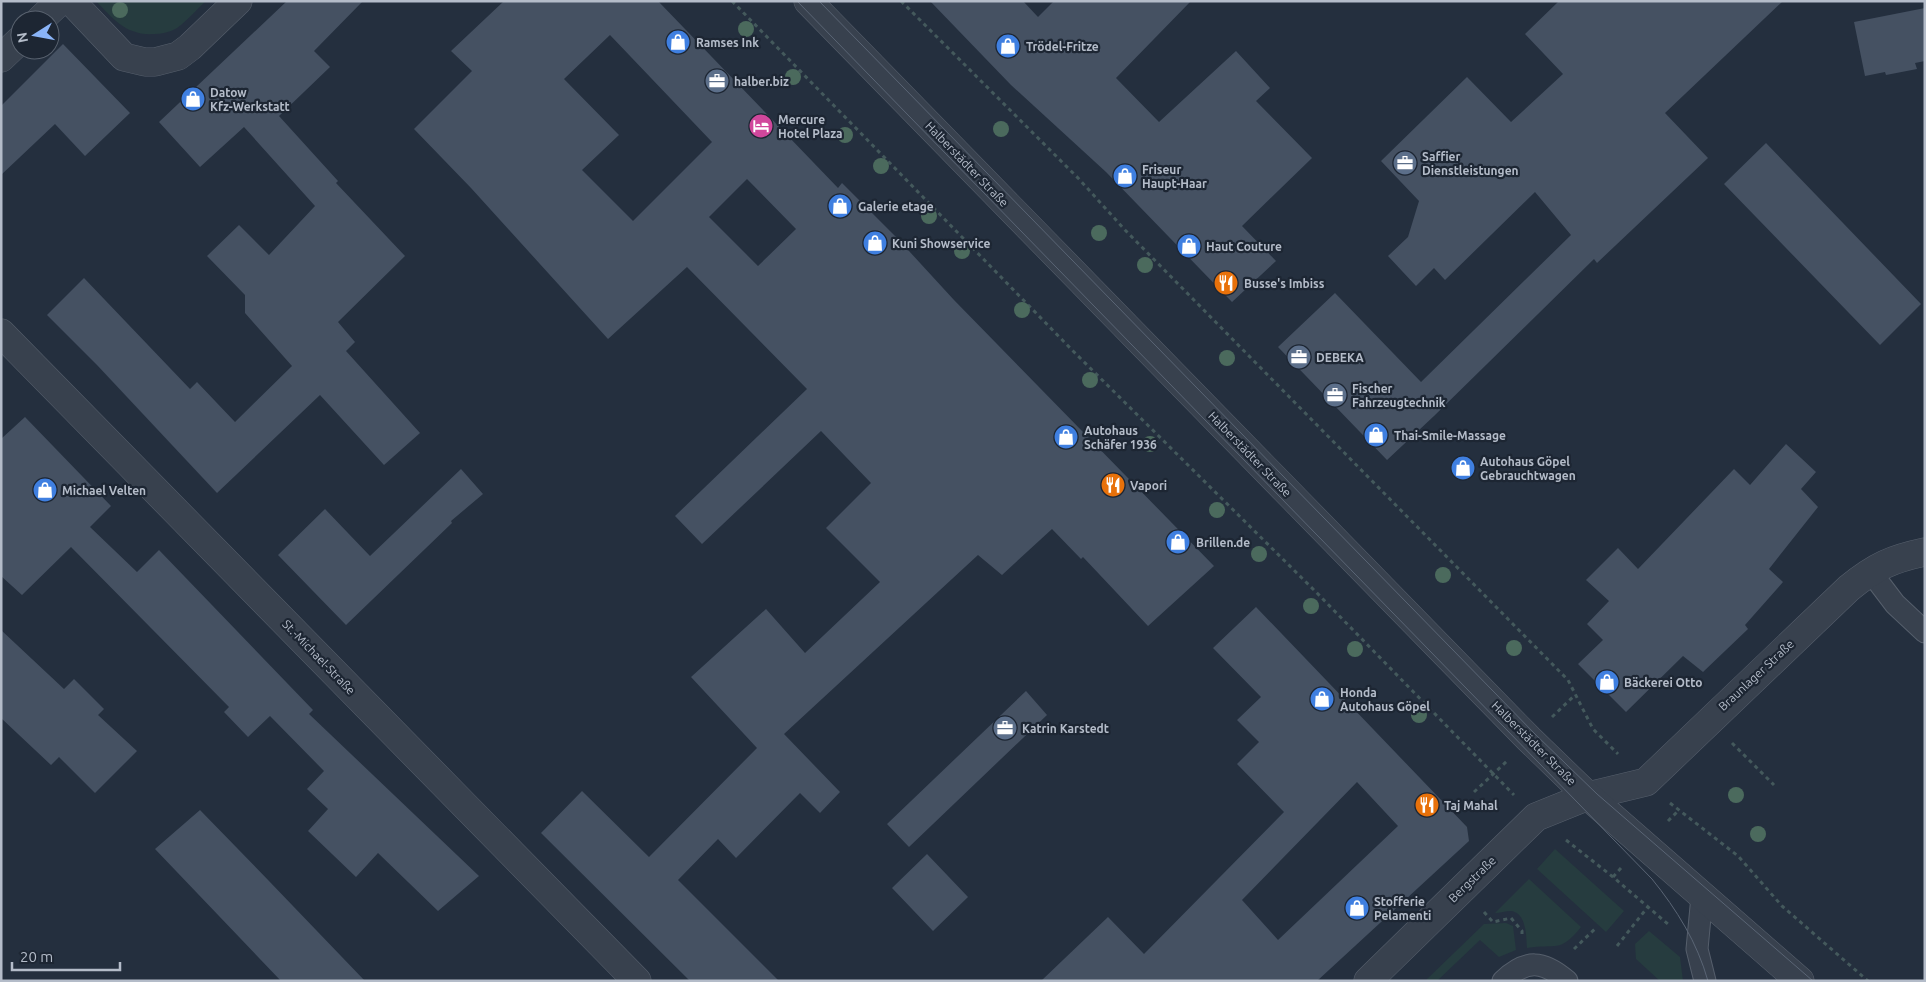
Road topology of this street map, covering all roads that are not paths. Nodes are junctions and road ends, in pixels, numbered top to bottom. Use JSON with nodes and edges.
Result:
{"nodes":[{"id":1,"x":60,"y":1,"type":"edge"},
{"id":2,"x":71,"y":1,"type":"edge"},
{"id":3,"x":238,"y":1,"type":"edge"},
{"id":4,"x":808,"y":1,"type":"edge"},
{"id":5,"x":51,"y":10,"type":"edge"},
{"id":6,"x":1,"y":333,"type":"edge"},
{"id":7,"x":1925,"y":552,"type":"edge"},
{"id":8,"x":1870,"y":571,"type":"junction"},
{"id":9,"x":1925,"y":632,"type":"edge"},
{"id":10,"x":1588,"y":796,"type":"junction"},
{"id":11,"x":1702,"y":896,"type":"junction"},
{"id":12,"x":637,"y":981,"type":"edge"},
{"id":13,"x":1368,"y":981,"type":"edge"},
{"id":14,"x":1503,"y":981,"type":"edge"},
{"id":15,"x":1567,"y":981,"type":"edge"},
{"id":16,"x":1705,"y":981,"type":"edge"},
{"id":17,"x":1800,"y":981,"type":"edge"}],
"edges":[{"from":1,"to":5,"type":"street"},
{"from":2,"to":3,"type":"street"},
{"from":4,"to":10,"type":"street","name":"Halberstädter Straße"},
{"from":6,"to":12,"type":"street","name":"St.-Michael-Straße"},
{"from":7,"to":8,"type":"street","name":"Braunlager Straße"},
{"from":8,"to":9,"type":"lane"},
{"from":8,"to":10,"type":"street","name":"Braunlager Straße"},
{"from":10,"to":11,"type":"street","name":"Halberstädter Straße"},
{"from":10,"to":13,"type":"street","name":"Bergstraße"},
{"from":11,"to":16,"type":"lane"},
{"from":11,"to":17,"type":"street","name":"Halberstädter Straße"},
{"from":14,"to":15,"type":"lane"}]}
